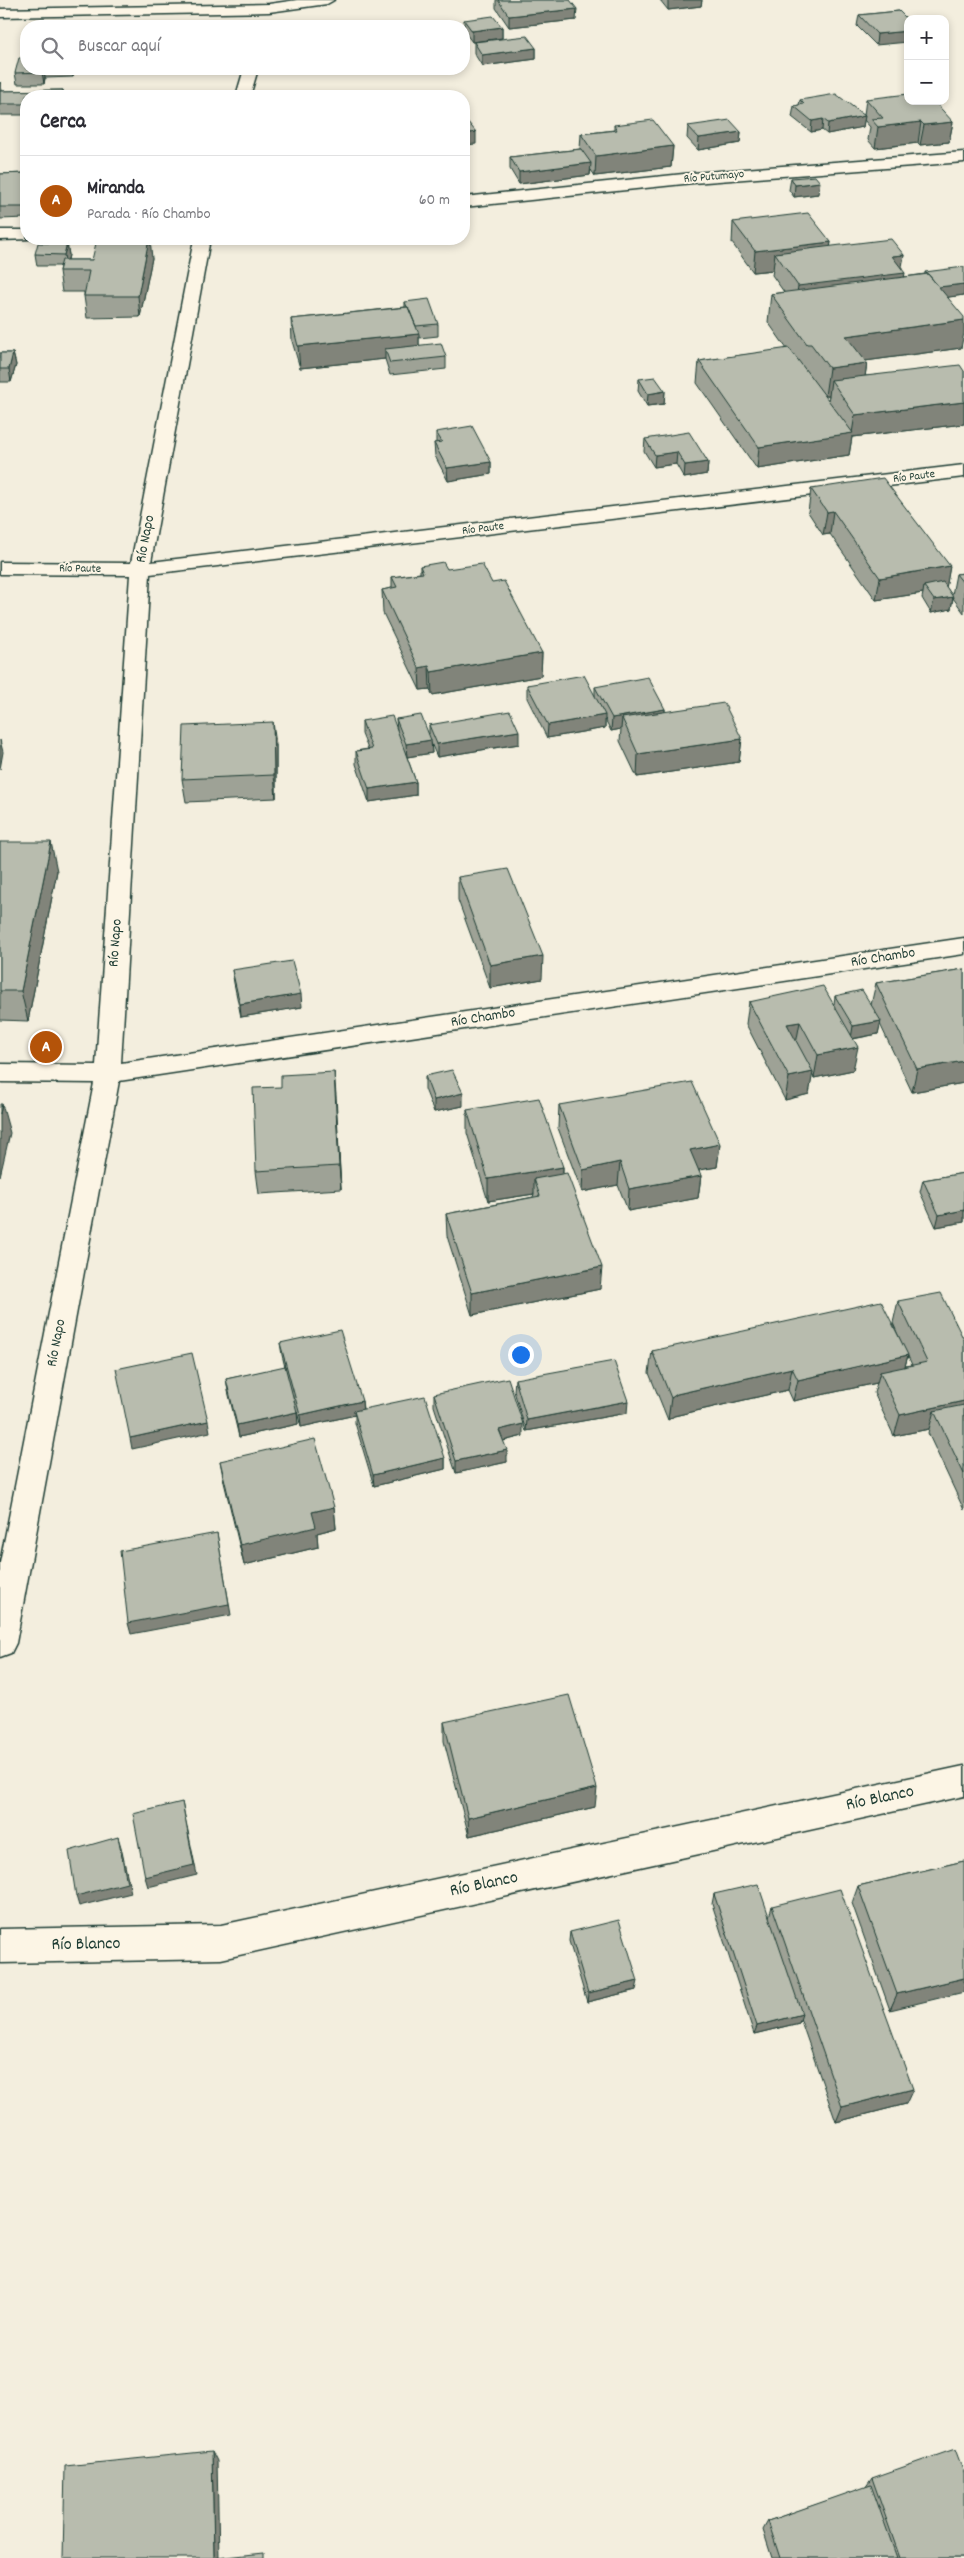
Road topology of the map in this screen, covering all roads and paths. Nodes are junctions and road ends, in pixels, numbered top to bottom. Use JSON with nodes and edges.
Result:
{"nodes":[{"id":1,"x":327,"y":0,"type":"edge"},
{"id":2,"x":268,"y":4,"type":"edge"},
{"id":3,"x":0,"y":13,"type":"edge"},
{"id":4,"x":265,"y":20,"type":"edge"},
{"id":5,"x":249,"y":75,"type":"edge"},
{"id":6,"x":245,"y":90,"type":"edge"},
{"id":7,"x":964,"y":157,"type":"edge"},
{"id":8,"x":470,"y":201,"type":"edge"},
{"id":9,"x":0,"y":235,"type":"edge"},
{"id":10,"x":20,"y":235,"type":"edge"},
{"id":11,"x":201,"y":245,"type":"edge"},
{"id":12,"x":964,"y":471,"type":"edge"},
{"id":13,"x":0,"y":568,"type":"edge"},
{"id":14,"x":140,"y":569,"type":"junction"},
{"id":15,"x":964,"y":946,"type":"edge"},
{"id":16,"x":0,"y":1073,"type":"edge"},
{"id":17,"x":108,"y":1074,"type":"junction"},
{"id":18,"x":0,"y":1643,"type":"edge"},
{"id":19,"x":964,"y":1781,"type":"edge"},
{"id":20,"x":0,"y":1946,"type":"edge"}],
"edges":[{"from":1,"to":2,"type":"street"},
{"from":2,"to":3,"type":"street"},
{"from":2,"to":4,"type":"street"},
{"from":5,"to":6,"type":"street"},
{"from":7,"to":8,"type":"street","name":"Río Putumayo"},
{"from":9,"to":10,"type":"street"},
{"from":11,"to":14,"type":"street","name":"Río Napo"},
{"from":12,"to":14,"type":"street","name":"Río Paute"},
{"from":13,"to":14,"type":"street","name":"Río Paute"},
{"from":14,"to":17,"type":"street","name":"Río Napo"},
{"from":15,"to":17,"type":"street","name":"Río Chambo"},
{"from":16,"to":17,"type":"street","name":"Río Chambo"},
{"from":17,"to":18,"type":"street","name":"Río Napo"},
{"from":19,"to":20,"type":"street","name":"Río Blanco"}]}
